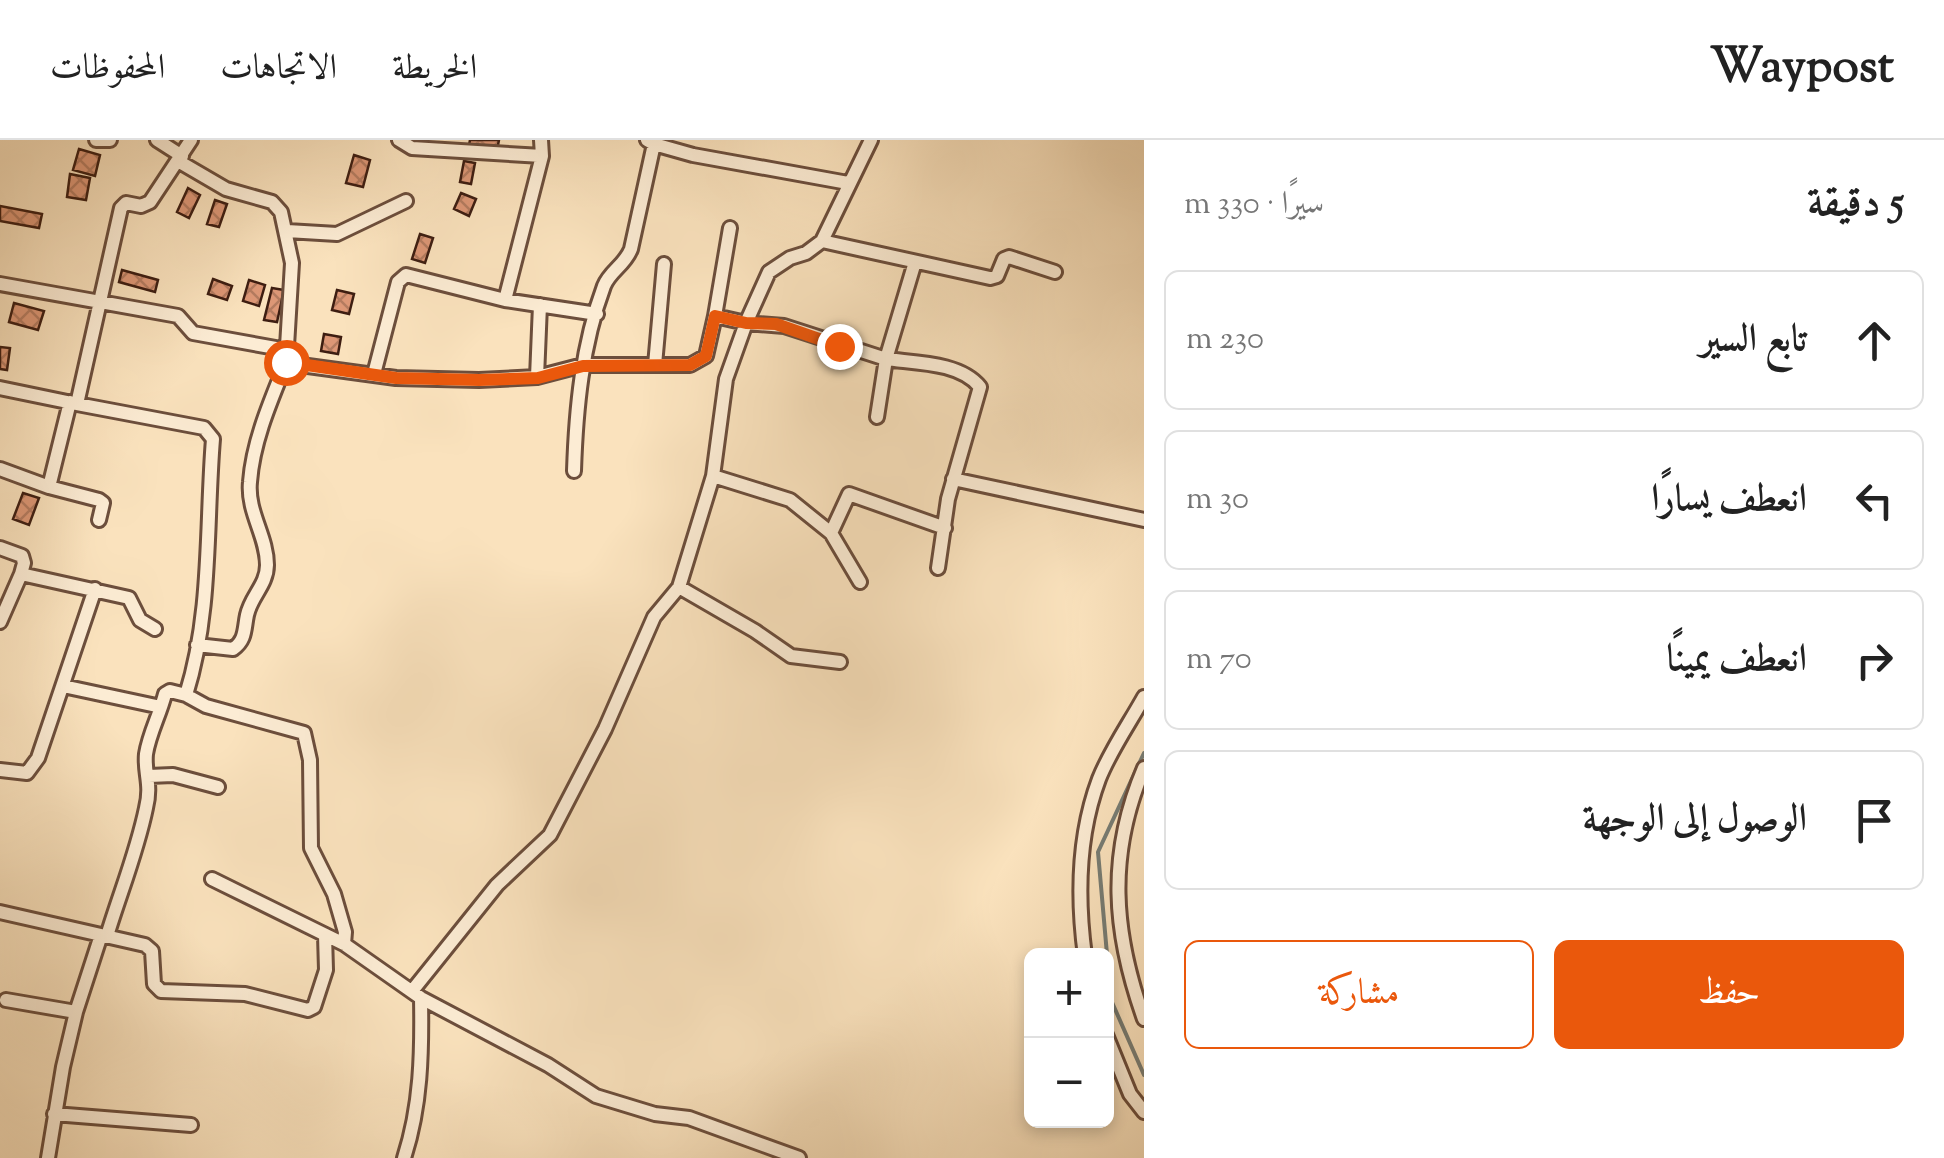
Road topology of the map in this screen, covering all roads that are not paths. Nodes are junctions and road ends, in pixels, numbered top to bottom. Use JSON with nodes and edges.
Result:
{"nodes":[{"id":1,"x":96,"y":140,"type":"edge"},
{"id":2,"x":110,"y":140,"type":"edge"},
{"id":3,"x":157,"y":140,"type":"edge"},
{"id":4,"x":191,"y":140,"type":"edge"},
{"id":5,"x":399,"y":140,"type":"edge"},
{"id":6,"x":541,"y":140,"type":"edge"},
{"id":7,"x":872,"y":140,"type":"edge"},
{"id":8,"x":650,"y":142,"type":"edge"},
{"id":9,"x":542,"y":156,"type":"junction"},
{"id":10,"x":180,"y":159,"type":"junction"},
{"id":11,"x":848,"y":183,"type":"junction"},
{"id":12,"x":406,"y":201,"type":"dead end"},
{"id":13,"x":730,"y":228,"type":"dead end"},
{"id":14,"x":287,"y":231,"type":"junction"},
{"id":15,"x":822,"y":241,"type":"junction"},
{"id":16,"x":915,"y":262,"type":"junction"},
{"id":17,"x":664,"y":264,"type":"dead end"},
{"id":18,"x":1055,"y":272,"type":"dead end"},
{"id":19,"x":0,"y":284,"type":"edge"},
{"id":20,"x":505,"y":300,"type":"junction"},
{"id":21,"x":100,"y":302,"type":"junction"},
{"id":22,"x":540,"y":306,"type":"junction"},
{"id":23,"x":597,"y":314,"type":"junction"},
{"id":24,"x":715,"y":316,"type":"junction"},
{"id":25,"x":746,"y":323,"type":"junction"},
{"id":26,"x":286,"y":356,"type":"junction"},
{"id":27,"x":886,"y":359,"type":"junction"},
{"id":28,"x":655,"y":365,"type":"junction"},
{"id":29,"x":583,"y":366,"type":"junction"},
{"id":30,"x":374,"y":374,"type":"junction"},
{"id":31,"x":538,"y":378,"type":"junction"},
{"id":32,"x":0,"y":388,"type":"edge"},
{"id":33,"x":73,"y":403,"type":"junction"},
{"id":34,"x":877,"y":416,"type":"dead end"},
{"id":35,"x":0,"y":469,"type":"edge"},
{"id":36,"x":574,"y":471,"type":"dead end"},
{"id":37,"x":713,"y":476,"type":"junction"},
{"id":38,"x":954,"y":479,"type":"junction"},
{"id":39,"x":49,"y":486,"type":"junction"},
{"id":40,"x":99,"y":520,"type":"dead end"},
{"id":41,"x":1144,"y":520,"type":"edge"},
{"id":42,"x":946,"y":528,"type":"junction"},
{"id":43,"x":831,"y":534,"type":"junction"},
{"id":44,"x":0,"y":548,"type":"edge"},
{"id":45,"x":938,"y":568,"type":"dead end"},
{"id":46,"x":21,"y":574,"type":"junction"},
{"id":47,"x":860,"y":582,"type":"dead end"},
{"id":48,"x":679,"y":587,"type":"junction"},
{"id":49,"x":96,"y":589,"type":"junction"},
{"id":50,"x":0,"y":622,"type":"edge"},
{"id":51,"x":155,"y":629,"type":"dead end"},
{"id":52,"x":197,"y":645,"type":"junction"},
{"id":53,"x":840,"y":662,"type":"dead end"},
{"id":54,"x":63,"y":686,"type":"junction"},
{"id":55,"x":186,"y":696,"type":"junction"},
{"id":56,"x":1144,"y":697,"type":"edge"},
{"id":57,"x":161,"y":707,"type":"junction"},
{"id":58,"x":1144,"y":768,"type":"edge"},
{"id":59,"x":0,"y":770,"type":"edge"},
{"id":60,"x":149,"y":776,"type":"junction"},
{"id":61,"x":218,"y":787,"type":"dead end"},
{"id":62,"x":212,"y":878,"type":"dead end"},
{"id":63,"x":0,"y":912,"type":"edge"},
{"id":64,"x":104,"y":936,"type":"junction"},
{"id":65,"x":326,"y":936,"type":"junction"},
{"id":66,"x":344,"y":944,"type":"junction"},
{"id":67,"x":1084,"y":948,"type":"edge"},
{"id":68,"x":416,"y":995,"type":"junction"},
{"id":69,"x":6,"y":1000,"type":"dead end"},
{"id":70,"x":76,"y":1012,"type":"junction"},
{"id":71,"x":1144,"y":1019,"type":"edge"},
{"id":72,"x":1107,"y":1038,"type":"edge"},
{"id":73,"x":1144,"y":1112,"type":"edge"},
{"id":74,"x":54,"y":1114,"type":"junction"},
{"id":75,"x":191,"y":1125,"type":"dead end"},
{"id":76,"x":48,"y":1158,"type":"edge"},
{"id":77,"x":404,"y":1158,"type":"edge"},
{"id":78,"x":800,"y":1158,"type":"edge"}],
"edges":[{"from":1,"to":2,"type":"street"},
{"from":3,"to":10,"type":"street"},
{"from":4,"to":10,"type":"street"},
{"from":5,"to":9,"type":"street"},
{"from":6,"to":9,"type":"street"},
{"from":7,"to":11,"type":"street"},
{"from":8,"to":11,"type":"street"},
{"from":8,"to":23,"type":"street"},
{"from":9,"to":20,"type":"street"},
{"from":10,"to":14,"type":"street"},
{"from":10,"to":21,"type":"street"},
{"from":11,"to":15,"type":"street"},
{"from":12,"to":14,"type":"street"},
{"from":13,"to":24,"type":"street"},
{"from":14,"to":26,"type":"street"},
{"from":15,"to":16,"type":"street"},
{"from":15,"to":25,"type":"street"},
{"from":16,"to":18,"type":"street"},
{"from":16,"to":27,"type":"street"},
{"from":17,"to":28,"type":"street"},
{"from":19,"to":21,"type":"street"},
{"from":20,"to":22,"type":"street"},
{"from":20,"to":30,"type":"street"},
{"from":21,"to":26,"type":"street"},
{"from":21,"to":33,"type":"street"},
{"from":22,"to":23,"type":"street"},
{"from":22,"to":31,"type":"street"},
{"from":23,"to":29,"type":"street"},
{"from":24,"to":25,"type":"street"},
{"from":24,"to":28,"type":"street"},
{"from":25,"to":27,"type":"street"},
{"from":25,"to":37,"type":"street"},
{"from":26,"to":30,"type":"street"},
{"from":26,"to":52,"type":"street"},
{"from":27,"to":34,"type":"street"},
{"from":27,"to":38,"type":"street"},
{"from":28,"to":29,"type":"street"},
{"from":29,"to":31,"type":"street"},
{"from":29,"to":36,"type":"street"},
{"from":30,"to":31,"type":"street"},
{"from":32,"to":33,"type":"street"},
{"from":33,"to":39,"type":"street"},
{"from":33,"to":52,"type":"street"},
{"from":35,"to":39,"type":"street"},
{"from":37,"to":43,"type":"street"},
{"from":37,"to":48,"type":"street"},
{"from":38,"to":41,"type":"street"},
{"from":38,"to":42,"type":"street"},
{"from":39,"to":40,"type":"street"},
{"from":42,"to":43,"type":"street"},
{"from":42,"to":45,"type":"street"},
{"from":43,"to":47,"type":"street"},
{"from":44,"to":46,"type":"street"},
{"from":46,"to":49,"type":"street"},
{"from":46,"to":50,"type":"street"},
{"from":48,"to":53,"type":"street"},
{"from":48,"to":68,"type":"street"},
{"from":49,"to":51,"type":"street"},
{"from":49,"to":54,"type":"street"},
{"from":52,"to":55,"type":"street"},
{"from":54,"to":57,"type":"street"},
{"from":54,"to":59,"type":"street"},
{"from":55,"to":57,"type":"street"},
{"from":55,"to":66,"type":"street"},
{"from":56,"to":67,"type":"street"},
{"from":57,"to":60,"type":"street"},
{"from":58,"to":71,"type":"street"},
{"from":60,"to":61,"type":"street"},
{"from":60,"to":64,"type":"street"},
{"from":62,"to":65,"type":"street"},
{"from":63,"to":64,"type":"street"},
{"from":64,"to":65,"type":"street"},
{"from":64,"to":70,"type":"street"},
{"from":65,"to":66,"type":"street"},
{"from":66,"to":68,"type":"street"},
{"from":68,"to":77,"type":"street"},
{"from":68,"to":78,"type":"street"},
{"from":69,"to":70,"type":"street"},
{"from":70,"to":74,"type":"street"},
{"from":72,"to":73,"type":"street"},
{"from":74,"to":75,"type":"street"},
{"from":74,"to":76,"type":"street"}]}
